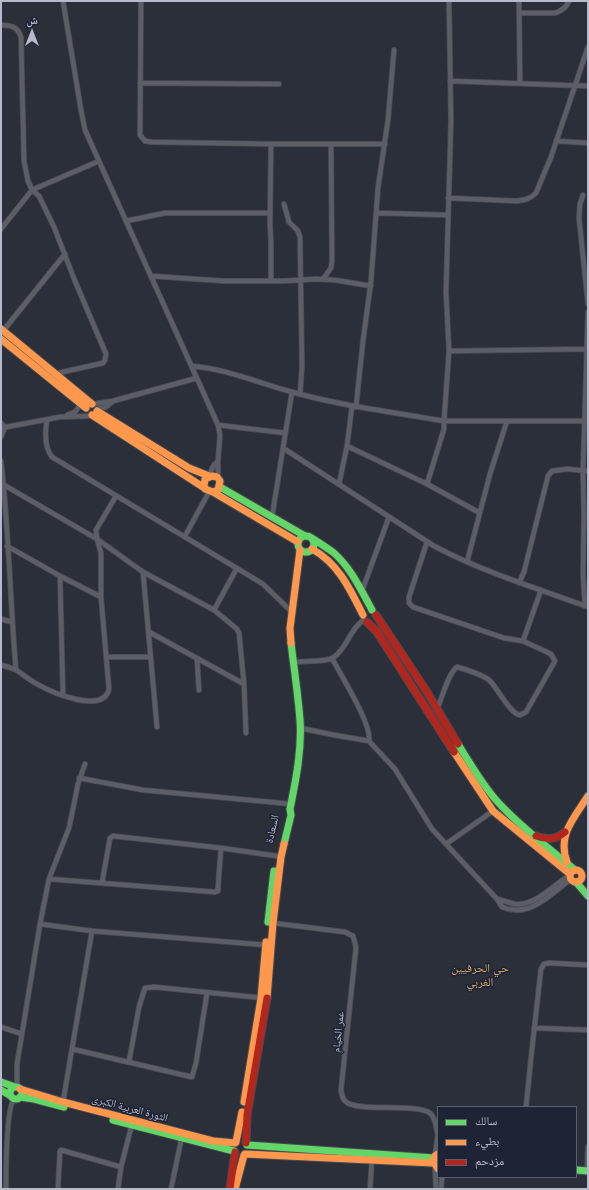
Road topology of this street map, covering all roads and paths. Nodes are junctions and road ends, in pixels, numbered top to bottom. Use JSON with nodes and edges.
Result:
{"nodes":[{"id":1,"x":63,"y":1,"type":"edge"},
{"id":2,"x":141,"y":1,"type":"edge"},
{"id":3,"x":449,"y":1,"type":"edge"},
{"id":4,"x":520,"y":1,"type":"edge"},
{"id":5,"x":569,"y":1,"type":"edge"},
{"id":6,"x":520,"y":13,"type":"junction"},
{"id":7,"x":1,"y":25,"type":"edge"},
{"id":8,"x":588,"y":47,"type":"edge"},
{"id":9,"x":394,"y":50,"type":"dead end"},
{"id":10,"x":450,"y":81,"type":"junction"},
{"id":11,"x":140,"y":83,"type":"junction"},
{"id":12,"x":520,"y":83,"type":"junction"},
{"id":13,"x":279,"y":84,"type":"dead end"},
{"id":14,"x":576,"y":85,"type":"junction"},
{"id":15,"x":588,"y":86,"type":"edge"},
{"id":16,"x":556,"y":141,"type":"junction"},
{"id":17,"x":588,"y":143,"type":"edge"},
{"id":18,"x":271,"y":144,"type":"junction"},
{"id":19,"x":331,"y":144,"type":"junction"},
{"id":20,"x":385,"y":144,"type":"junction"},
{"id":21,"x":99,"y":161,"type":"junction"},
{"id":22,"x":32,"y":190,"type":"junction"},
{"id":23,"x":583,"y":195,"type":"dead end"},
{"id":24,"x":448,"y":198,"type":"junction"},
{"id":25,"x":284,"y":204,"type":"dead end"},
{"id":26,"x":270,"y":213,"type":"junction"},
{"id":27,"x":376,"y":213,"type":"junction"},
{"id":28,"x":448,"y":215,"type":"junction"},
{"id":29,"x":126,"y":221,"type":"junction"},
{"id":30,"x":1,"y":229,"type":"edge"},
{"id":31,"x":66,"y":254,"type":"junction"},
{"id":32,"x":151,"y":276,"type":"junction"},
{"id":33,"x":300,"y":280,"type":"junction"},
{"id":34,"x":323,"y":280,"type":"junction"},
{"id":35,"x":272,"y":281,"type":"junction"},
{"id":36,"x":371,"y":286,"type":"junction"},
{"id":37,"x":588,"y":304,"type":"edge"},
{"id":38,"x":588,"y":312,"type":"edge"},
{"id":39,"x":2,"y":330,"type":"edge"},
{"id":40,"x":1,"y":339,"type":"edge"},
{"id":41,"x":588,"y":349,"type":"edge"},
{"id":42,"x":448,"y":352,"type":"junction"},
{"id":43,"x":192,"y":366,"type":"junction"},
{"id":44,"x":54,"y":374,"type":"junction"},
{"id":45,"x":197,"y":378,"type":"junction"},
{"id":46,"x":292,"y":392,"type":"junction"},
{"id":47,"x":300,"y":394,"type":"junction"},
{"id":48,"x":354,"y":406,"type":"junction"},
{"id":49,"x":91,"y":409,"type":"junction"},
{"id":50,"x":60,"y":418,"type":"junction"},
{"id":51,"x":47,"y":420,"type":"junction"},
{"id":52,"x":444,"y":421,"type":"junction"},
{"id":53,"x":507,"y":421,"type":"junction"},
{"id":54,"x":586,"y":421,"type":"edge"},
{"id":55,"x":1,"y":423,"type":"edge"},
{"id":56,"x":218,"y":425,"type":"junction"},
{"id":57,"x":3,"y":428,"type":"edge"},
{"id":58,"x":285,"y":433,"type":"junction"},
{"id":59,"x":1,"y":437,"type":"edge"},
{"id":60,"x":347,"y":446,"type":"junction"},
{"id":61,"x":283,"y":448,"type":"junction"},
{"id":62,"x":218,"y":460,"type":"junction"},
{"id":63,"x":1,"y":461,"type":"edge"},
{"id":64,"x":586,"y":471,"type":"edge"},
{"id":65,"x":210,"y":476,"type":"junction"},
{"id":66,"x":218,"y":478,"type":"junction"},
{"id":67,"x":339,"y":484,"type":"junction"},
{"id":68,"x":427,"y":484,"type":"junction"},
{"id":69,"x":4,"y":485,"type":"junction"},
{"id":70,"x":220,"y":487,"type":"junction"},
{"id":71,"x":209,"y":491,"type":"junction"},
{"id":72,"x":116,"y":496,"type":"junction"},
{"id":73,"x":480,"y":513,"type":"junction"},
{"id":74,"x":586,"y":516,"type":"edge"},
{"id":75,"x":272,"y":517,"type":"junction"},
{"id":76,"x":389,"y":517,"type":"junction"},
{"id":77,"x":3,"y":522,"type":"edge"},
{"id":78,"x":185,"y":536,"type":"junction"},
{"id":79,"x":307,"y":537,"type":"junction"},
{"id":80,"x":97,"y":539,"type":"junction"},
{"id":81,"x":298,"y":542,"type":"junction"},
{"id":82,"x":427,"y":542,"type":"junction"},
{"id":83,"x":7,"y":546,"type":"junction"},
{"id":84,"x":306,"y":551,"type":"junction"},
{"id":85,"x":586,"y":558,"type":"edge"},
{"id":86,"x":467,"y":562,"type":"junction"},
{"id":87,"x":237,"y":568,"type":"junction"},
{"id":88,"x":143,"y":572,"type":"junction"},
{"id":89,"x":60,"y":576,"type":"junction"},
{"id":90,"x":519,"y":583,"type":"junction"},
{"id":91,"x":541,"y":590,"type":"junction"},
{"id":92,"x":362,"y":591,"type":"junction"},
{"id":93,"x":101,"y":597,"type":"junction"},
{"id":94,"x":587,"y":606,"type":"edge"},
{"id":95,"x":214,"y":610,"type":"junction"},
{"id":96,"x":292,"y":612,"type":"junction"},
{"id":97,"x":374,"y":613,"type":"junction"},
{"id":98,"x":1,"y":619,"type":"edge"},
{"id":99,"x":365,"y":619,"type":"junction"},
{"id":100,"x":12,"y":622,"type":"junction"},
{"id":101,"x":149,"y":632,"type":"junction"},
{"id":102,"x":523,"y":641,"type":"junction"},
{"id":103,"x":107,"y":657,"type":"junction"},
{"id":104,"x":150,"y":657,"type":"junction"},
{"id":105,"x":332,"y":658,"type":"junction"},
{"id":106,"x":197,"y":659,"type":"junction"},
{"id":107,"x":293,"y":662,"type":"junction"},
{"id":108,"x":1,"y":665,"type":"edge"},
{"id":109,"x":16,"y":670,"type":"junction"},
{"id":110,"x":244,"y":684,"type":"junction"},
{"id":111,"x":199,"y":690,"type":"dead end"},
{"id":112,"x":64,"y":695,"type":"junction"},
{"id":113,"x":438,"y":709,"type":"junction"},
{"id":114,"x":157,"y":728,"type":"dead end"},
{"id":115,"x":300,"y":728,"type":"junction"},
{"id":116,"x":246,"y":733,"type":"dead end"},
{"id":117,"x":369,"y":741,"type":"junction"},
{"id":118,"x":84,"y":764,"type":"dead end"},
{"id":119,"x":79,"y":778,"type":"junction"},
{"id":120,"x":588,"y":796,"type":"edge"},
{"id":121,"x":291,"y":806,"type":"junction"},
{"id":122,"x":492,"y":811,"type":"junction"},
{"id":123,"x":566,"y":831,"type":"junction"},
{"id":124,"x":535,"y":836,"type":"junction"},
{"id":125,"x":446,"y":844,"type":"junction"},
{"id":126,"x":221,"y":848,"type":"junction"},
{"id":127,"x":277,"y":856,"type":"junction"},
{"id":128,"x":567,"y":862,"type":"junction"},
{"id":129,"x":573,"y":876,"type":"junction"},
{"id":130,"x":585,"y":878,"type":"edge"},
{"id":131,"x":49,"y":880,"type":"junction"},
{"id":132,"x":102,"y":883,"type":"junction"},
{"id":133,"x":588,"y":895,"type":"edge"},
{"id":134,"x":273,"y":923,"type":"junction"},
{"id":135,"x":40,"y":924,"type":"junction"},
{"id":136,"x":92,"y":931,"type":"junction"},
{"id":137,"x":266,"y":945,"type":"junction"},
{"id":138,"x":588,"y":965,"type":"edge"},
{"id":139,"x":207,"y":993,"type":"junction"},
{"id":140,"x":264,"y":998,"type":"junction"},
{"id":141,"x":1,"y":1027,"type":"edge"},
{"id":142,"x":534,"y":1028,"type":"junction"},
{"id":143,"x":588,"y":1030,"type":"edge"},
{"id":144,"x":22,"y":1034,"type":"junction"},
{"id":145,"x":72,"y":1049,"type":"junction"},
{"id":146,"x":129,"y":1062,"type":"junction"},
{"id":147,"x":1,"y":1082,"type":"edge"},
{"id":148,"x":17,"y":1088,"type":"junction"},
{"id":149,"x":1,"y":1090,"type":"edge"},
{"id":150,"x":15,"y":1097,"type":"junction"},
{"id":151,"x":63,"y":1102,"type":"junction"},
{"id":152,"x":526,"y":1106,"type":"edge"},
{"id":153,"x":132,"y":1123,"type":"junction"},
{"id":154,"x":437,"y":1129,"type":"edge"},
{"id":155,"x":182,"y":1136,"type":"junction"},
{"id":156,"x":236,"y":1143,"type":"junction"},
{"id":157,"x":437,"y":1143,"type":"edge"},
{"id":158,"x":247,"y":1144,"type":"junction"},
{"id":159,"x":588,"y":1147,"type":"edge"},
{"id":160,"x":234,"y":1152,"type":"junction"},
{"id":161,"x":245,"y":1154,"type":"junction"},
{"id":162,"x":372,"y":1157,"type":"junction"},
{"id":163,"x":435,"y":1161,"type":"edge"},
{"id":164,"x":121,"y":1167,"type":"junction"},
{"id":165,"x":577,"y":1170,"type":"edge"},
{"id":166,"x":587,"y":1171,"type":"edge"},
{"id":167,"x":4,"y":1178,"type":"edge"},
{"id":168,"x":442,"y":1178,"type":"edge"},
{"id":169,"x":6,"y":1189,"type":"edge"},
{"id":170,"x":58,"y":1189,"type":"edge"},
{"id":171,"x":118,"y":1189,"type":"edge"},
{"id":172,"x":171,"y":1189,"type":"edge"},
{"id":173,"x":230,"y":1189,"type":"edge"},
{"id":174,"x":235,"y":1189,"type":"edge"},
{"id":175,"x":370,"y":1189,"type":"edge"},
{"id":176,"x":436,"y":1189,"type":"edge"},
{"id":177,"x":441,"y":1189,"type":"edge"}],
"edges":[{"from":1,"to":21,"type":"street"},
{"from":2,"to":11,"type":"street"},
{"from":3,"to":10,"type":"street"},
{"from":4,"to":6,"type":"street"},
{"from":5,"to":6,"type":"street"},
{"from":6,"to":12,"type":"street"},
{"from":7,"to":22,"type":"street"},
{"from":8,"to":14,"type":"street"},
{"from":9,"to":20,"type":"street"},
{"from":10,"to":12,"type":"street"},
{"from":10,"to":24,"type":"street"},
{"from":11,"to":13,"type":"street"},
{"from":11,"to":18,"type":"street"},
{"from":12,"to":14,"type":"street"},
{"from":14,"to":15,"type":"street"},
{"from":14,"to":16,"type":"street"},
{"from":16,"to":17,"type":"street"},
{"from":16,"to":24,"type":"street"},
{"from":18,"to":19,"type":"street"},
{"from":18,"to":26,"type":"street"},
{"from":19,"to":20,"type":"street"},
{"from":19,"to":34,"type":"street"},
{"from":20,"to":27,"type":"street"},
{"from":21,"to":22,"type":"street"},
{"from":21,"to":29,"type":"street"},
{"from":22,"to":30,"type":"street"},
{"from":22,"to":31,"type":"street"},
{"from":23,"to":37,"type":"street"},
{"from":24,"to":28,"type":"street"},
{"from":25,"to":33,"type":"street"},
{"from":26,"to":29,"type":"street"},
{"from":26,"to":35,"type":"street"},
{"from":27,"to":28,"type":"street"},
{"from":27,"to":36,"type":"street"},
{"from":28,"to":42,"type":"street"},
{"from":29,"to":32,"type":"street"},
{"from":31,"to":39,"type":"street"},
{"from":31,"to":44,"type":"street"},
{"from":32,"to":35,"type":"street"},
{"from":32,"to":43,"type":"street"},
{"from":33,"to":34,"type":"street"},
{"from":33,"to":35,"type":"street"},
{"from":33,"to":47,"type":"street"},
{"from":34,"to":36,"type":"street"},
{"from":36,"to":48,"type":"street"},
{"from":38,"to":41,"type":"street"},
{"from":39,"to":44,"type":"street"},
{"from":40,"to":49,"type":"street"},
{"from":41,"to":42,"type":"street"},
{"from":41,"to":54,"type":"street"},
{"from":42,"to":52,"type":"street"},
{"from":43,"to":45,"type":"street"},
{"from":43,"to":46,"type":"street"},
{"from":44,"to":49,"type":"street"},
{"from":45,"to":49,"type":"street"},
{"from":45,"to":56,"type":"street"},
{"from":46,"to":47,"type":"street"},
{"from":46,"to":58,"type":"street"},
{"from":47,"to":48,"type":"street"},
{"from":48,"to":52,"type":"street"},
{"from":48,"to":60,"type":"street"},
{"from":49,"to":50,"type":"street"},
{"from":49,"to":50,"type":"street"},
{"from":49,"to":65,"type":"street"},
{"from":49,"to":71,"type":"street"},
{"from":50,"to":51,"type":"street"},
{"from":51,"to":57,"type":"street"},
{"from":51,"to":72,"type":"street"},
{"from":52,"to":53,"type":"street"},
{"from":52,"to":68,"type":"street"},
{"from":53,"to":54,"type":"street"},
{"from":53,"to":73,"type":"street"},
{"from":54,"to":64,"type":"street"},
{"from":55,"to":57,"type":"street"},
{"from":56,"to":58,"type":"street"},
{"from":56,"to":62,"type":"street"},
{"from":57,"to":59,"type":"street"},
{"from":58,"to":61,"type":"street"},
{"from":60,"to":67,"type":"street"},
{"from":60,"to":68,"type":"street"},
{"from":61,"to":67,"type":"street"},
{"from":61,"to":75,"type":"street"},
{"from":62,"to":65,"type":"street"},
{"from":62,"to":66,"type":"street"},
{"from":63,"to":69,"type":"street"},
{"from":64,"to":74,"type":"street"},
{"from":64,"to":90,"type":"street"},
{"from":65,"to":66,"type":"street"},
{"from":65,"to":71,"type":"street"},
{"from":66,"to":70,"type":"street"},
{"from":67,"to":76,"type":"street"},
{"from":68,"to":73,"type":"street"},
{"from":69,"to":77,"type":"street"},
{"from":69,"to":80,"type":"street"},
{"from":70,"to":71,"type":"street"},
{"from":70,"to":75,"type":"street"},
{"from":71,"to":78,"type":"street"},
{"from":71,"to":81,"type":"street"},
{"from":72,"to":78,"type":"street"},
{"from":72,"to":80,"type":"street"},
{"from":73,"to":86,"type":"street"},
{"from":74,"to":85,"type":"street"},
{"from":75,"to":79,"type":"street"},
{"from":76,"to":82,"type":"street"},
{"from":76,"to":92,"type":"street"},
{"from":77,"to":83,"type":"street"},
{"from":78,"to":87,"type":"street"},
{"from":79,"to":81,"type":"street"},
{"from":79,"to":84,"type":"street"},
{"from":79,"to":92,"type":"street"},
{"from":80,"to":88,"type":"street"},
{"from":80,"to":93,"type":"street"},
{"from":81,"to":84,"type":"street"},
{"from":82,"to":86,"type":"street"},
{"from":82,"to":102,"type":"street"},
{"from":83,"to":89,"type":"street"},
{"from":83,"to":100,"type":"street"},
{"from":84,"to":96,"type":"street"},
{"from":84,"to":99,"type":"street"},
{"from":85,"to":94,"type":"street"},
{"from":86,"to":90,"type":"street"},
{"from":87,"to":95,"type":"street"},
{"from":87,"to":96,"type":"street"},
{"from":88,"to":95,"type":"street"},
{"from":88,"to":101,"type":"street"},
{"from":89,"to":93,"type":"street"},
{"from":89,"to":112,"type":"street"},
{"from":90,"to":91,"type":"street"},
{"from":91,"to":94,"type":"street"},
{"from":91,"to":102,"type":"street"},
{"from":92,"to":97,"type":"street"},
{"from":93,"to":103,"type":"street"},
{"from":95,"to":110,"type":"street"},
{"from":96,"to":107,"type":"street"},
{"from":97,"to":99,"type":"street"},
{"from":97,"to":99,"type":"street"},
{"from":97,"to":113,"type":"street"},
{"from":98,"to":100,"type":"street"},
{"from":99,"to":105,"type":"street"},
{"from":99,"to":122,"type":"street"},
{"from":100,"to":109,"type":"street"},
{"from":101,"to":104,"type":"street"},
{"from":101,"to":106,"type":"street"},
{"from":102,"to":113,"type":"street"},
{"from":103,"to":104,"type":"street"},
{"from":103,"to":112,"type":"street"},
{"from":104,"to":114,"type":"street"},
{"from":105,"to":107,"type":"street"},
{"from":105,"to":117,"type":"street"},
{"from":106,"to":110,"type":"street"},
{"from":106,"to":111,"type":"street"},
{"from":107,"to":115,"type":"street"},
{"from":108,"to":109,"type":"street"},
{"from":109,"to":112,"type":"street"},
{"from":110,"to":116,"type":"street"},
{"from":113,"to":124,"type":"street"},
{"from":115,"to":117,"type":"street"},
{"from":115,"to":121,"type":"street"},
{"from":117,"to":125,"type":"street"},
{"from":118,"to":119,"type":"street"},
{"from":119,"to":121,"type":"street"},
{"from":119,"to":131,"type":"street"},
{"from":120,"to":123,"type":"street"},
{"from":121,"to":127,"type":"street","name":"السعادة"},
{"from":121,"to":134,"type":"street","name":"السعادة"},
{"from":122,"to":125,"type":"street"},
{"from":122,"to":129,"type":"street"},
{"from":123,"to":124,"type":"street"},
{"from":123,"to":128,"type":"street"},
{"from":124,"to":128,"type":"street"},
{"from":125,"to":129,"type":"street"},
{"from":126,"to":127,"type":"street"},
{"from":126,"to":132,"type":"street"},
{"from":126,"to":132,"type":"street"},
{"from":127,"to":137,"type":"street","name":"السعادة"},
{"from":128,"to":129,"type":"street"},
{"from":129,"to":130,"type":"street"},
{"from":129,"to":133,"type":"street"},
{"from":131,"to":132,"type":"street"},
{"from":131,"to":135,"type":"street"},
{"from":134,"to":140,"type":"street","name":"السعادة"},
{"from":134,"to":154,"type":"street","name":"عمر الخيام"},
{"from":135,"to":136,"type":"street"},
{"from":135,"to":144,"type":"street"},
{"from":136,"to":137,"type":"street"},
{"from":136,"to":145,"type":"street"},
{"from":137,"to":140,"type":"street","name":"السعادة"},
{"from":138,"to":142,"type":"street"},
{"from":139,"to":140,"type":"street"},
{"from":139,"to":146,"type":"street"},
{"from":139,"to":146,"type":"street"},
{"from":140,"to":156,"type":"street","name":"السعادة"},
{"from":140,"to":158,"type":"street","name":"السعادة"},
{"from":141,"to":144,"type":"street"},
{"from":142,"to":143,"type":"street"},
{"from":142,"to":152,"type":"street"},
{"from":144,"to":148,"type":"street"},
{"from":145,"to":146,"type":"street"},
{"from":145,"to":151,"type":"street"},
{"from":147,"to":148,"type":"street","name":"الثورة العربية الكبرى"},
{"from":148,"to":150,"type":"street"},
{"from":148,"to":150,"type":"street"},
{"from":148,"to":151,"type":"street","name":"الثورة العربية الكبرى"},
{"from":149,"to":150,"type":"street","name":"الثورة العربية الكبرى"},
{"from":150,"to":153,"type":"street","name":"الثورة العربية الكبرى"},
{"from":150,"to":167,"type":"street"},
{"from":151,"to":153,"type":"street","name":"الثورة العربية الكبرى"},
{"from":153,"to":155,"type":"street","name":"الثورة العربية الكبرى"},
{"from":153,"to":164,"type":"street"},
{"from":155,"to":156,"type":"street","name":"الثورة العربية الكبرى"},
{"from":155,"to":160,"type":"street","name":"الثورة العربية الكبرى"},
{"from":155,"to":172,"type":"street"},
{"from":156,"to":158,"type":"street"},
{"from":156,"to":160,"type":"street"},
{"from":157,"to":163,"type":"street","name":"عمر الخيام"},
{"from":158,"to":161,"type":"street"},
{"from":158,"to":162,"type":"street"},
{"from":159,"to":166,"type":"street"},
{"from":160,"to":161,"type":"street"},
{"from":160,"to":173,"type":"street"},
{"from":161,"to":162,"type":"street"},
{"from":161,"to":174,"type":"street"},
{"from":162,"to":163,"type":"street"},
{"from":162,"to":175,"type":"street"},
{"from":163,"to":176,"type":"street","name":"عمر الخيام"},
{"from":164,"to":170,"type":"street"},
{"from":164,"to":171,"type":"street"},
{"from":165,"to":166,"type":"street"},
{"from":167,"to":169,"type":"street"},
{"from":168,"to":177,"type":"street"}]}
